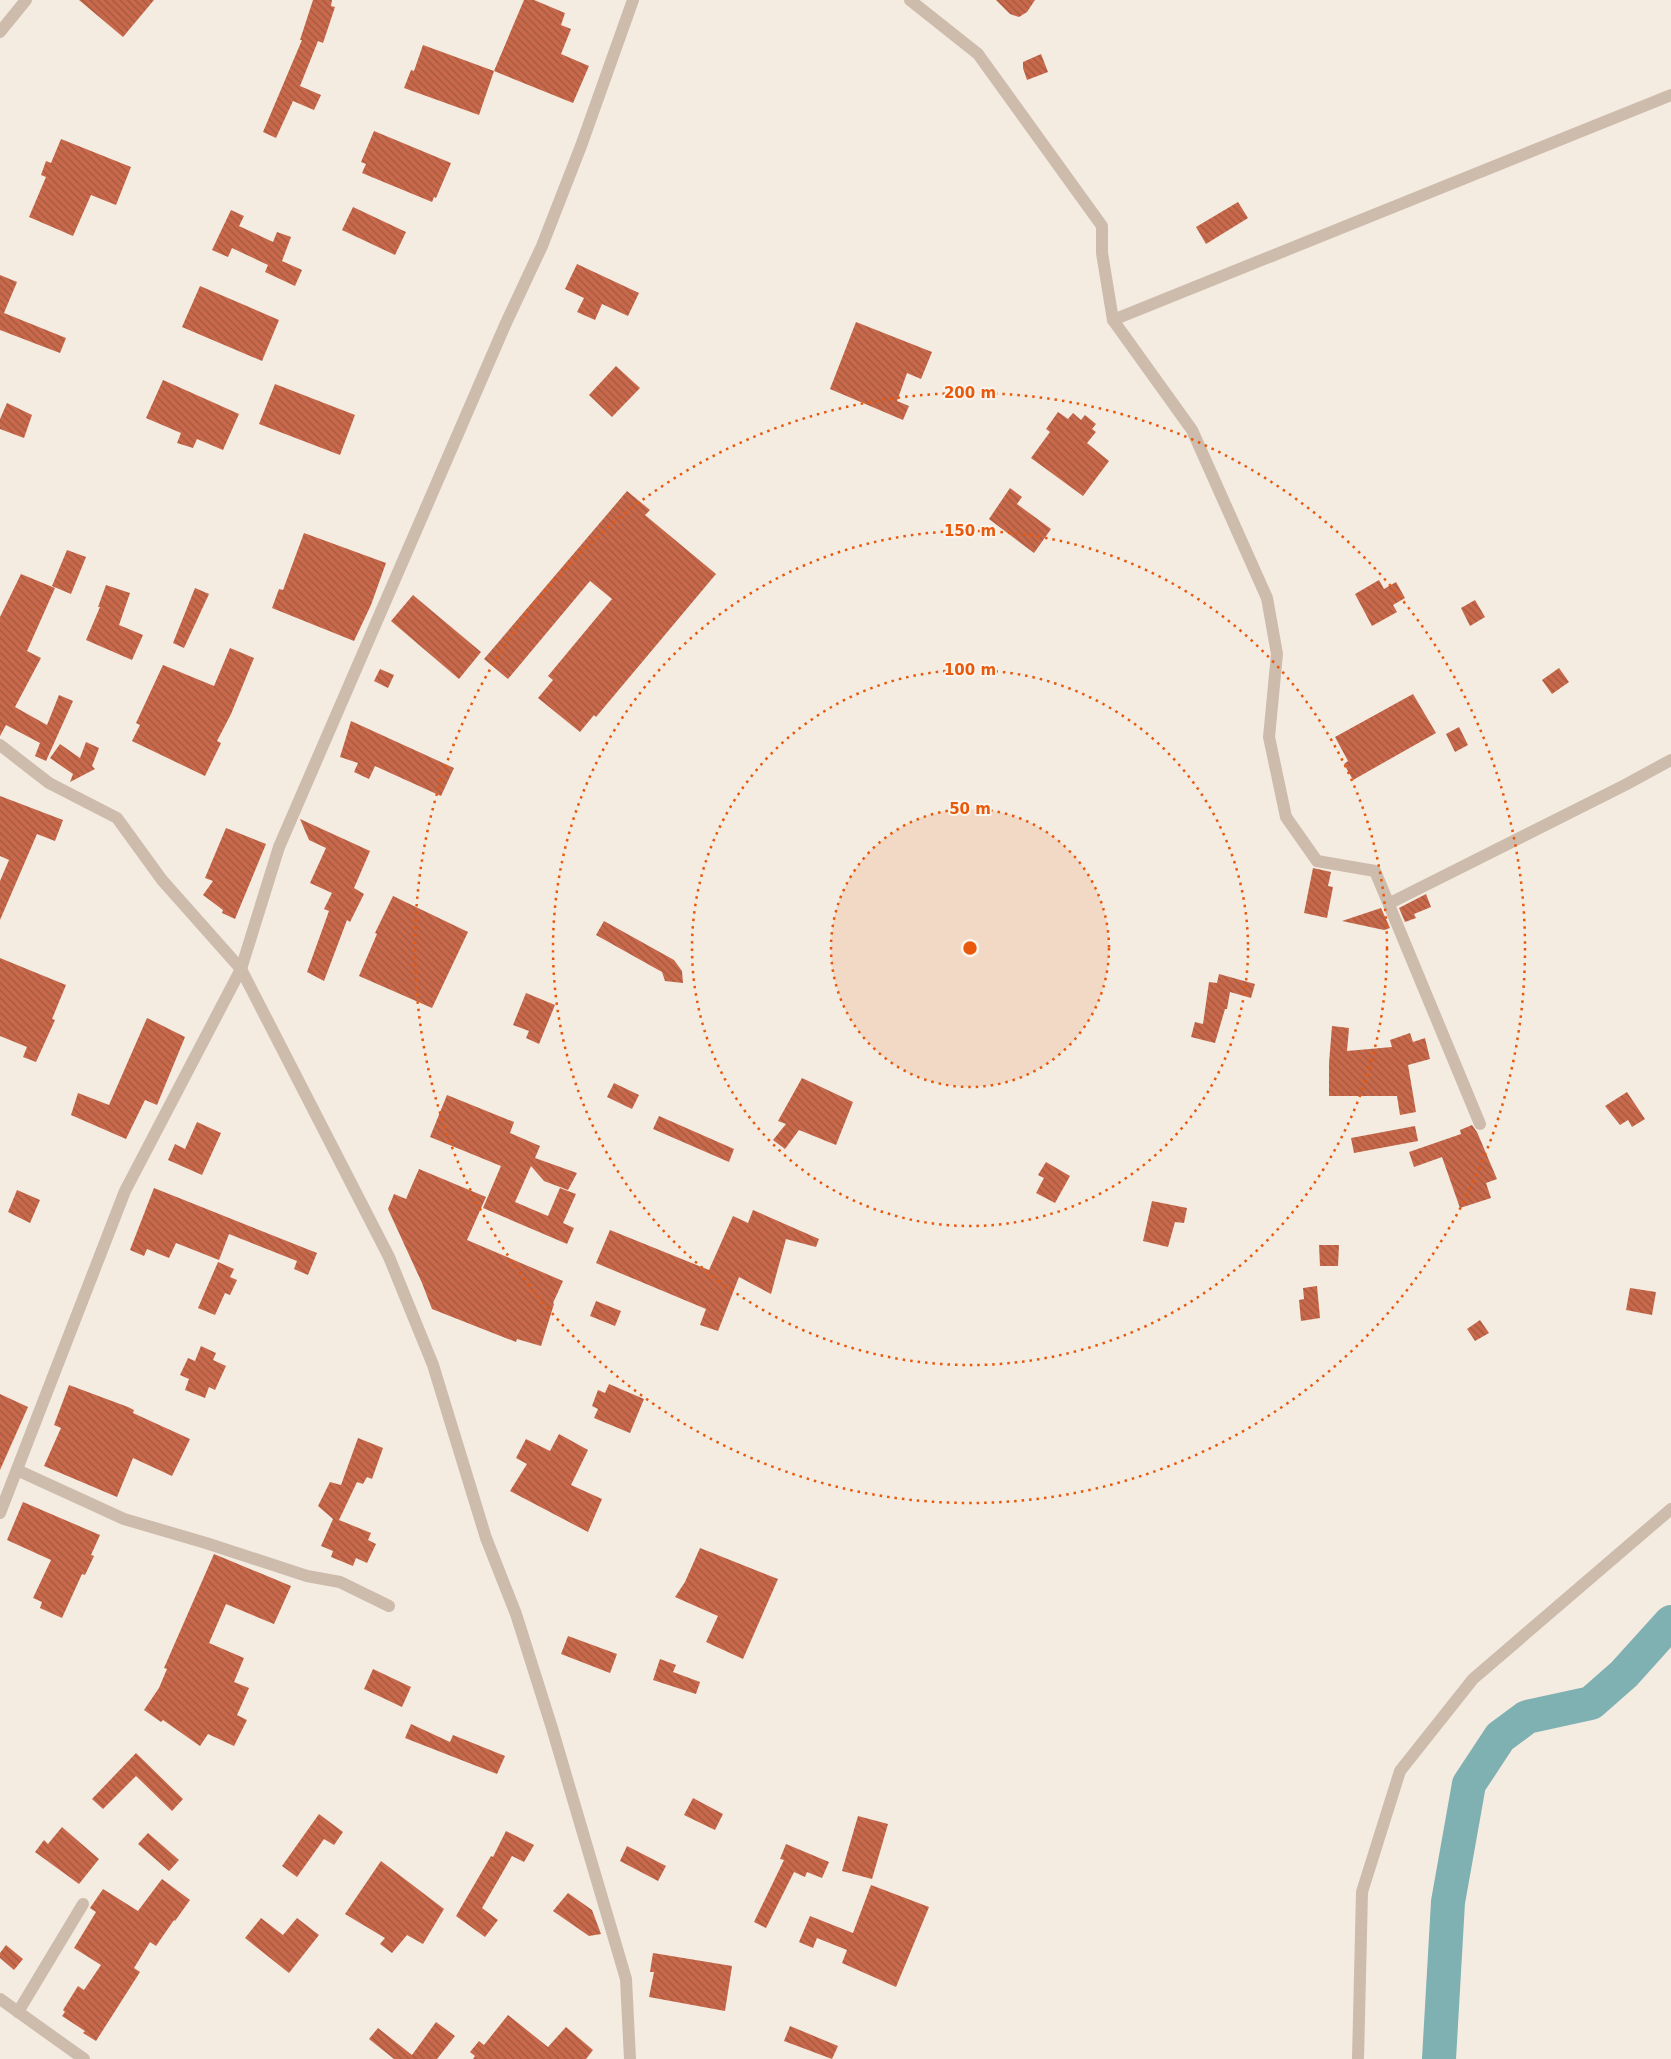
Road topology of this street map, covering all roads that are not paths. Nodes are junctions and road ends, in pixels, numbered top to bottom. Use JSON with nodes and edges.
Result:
{"nodes":[{"id":1,"x":26,"y":0,"type":"edge"},
{"id":2,"x":632,"y":0,"type":"edge"},
{"id":3,"x":910,"y":0,"type":"edge"},
{"id":4,"x":0,"y":32,"type":"edge"},
{"id":5,"x":1671,"y":94,"type":"edge"},
{"id":6,"x":1113,"y":320,"type":"junction"},
{"id":7,"x":0,"y":745,"type":"edge"},
{"id":8,"x":1671,"y":760,"type":"edge"},
{"id":9,"x":1390,"y":903,"type":"junction"},
{"id":10,"x":241,"y":969,"type":"junction"},
{"id":11,"x":1480,"y":1124,"type":"dead end"},
{"id":12,"x":17,"y":1470,"type":"junction"},
{"id":13,"x":1671,"y":1509,"type":"edge"},
{"id":14,"x":0,"y":1513,"type":"edge"},
{"id":15,"x":389,"y":1606,"type":"dead end"},
{"id":16,"x":83,"y":1904,"type":"dead end"},
{"id":17,"x":0,"y":2000,"type":"edge"},
{"id":18,"x":18,"y":2012,"type":"junction"},
{"id":19,"x":84,"y":2059,"type":"edge"},
{"id":20,"x":630,"y":2059,"type":"edge"},
{"id":21,"x":1358,"y":2059,"type":"edge"}],
"edges":[{"from":1,"to":4,"type":"street"},
{"from":2,"to":10,"type":"street"},
{"from":3,"to":6,"type":"street"},
{"from":5,"to":6,"type":"street"},
{"from":6,"to":9,"type":"street"},
{"from":7,"to":10,"type":"street"},
{"from":8,"to":9,"type":"street"},
{"from":9,"to":11,"type":"street"},
{"from":10,"to":12,"type":"street"},
{"from":10,"to":20,"type":"street"},
{"from":12,"to":14,"type":"street"},
{"from":12,"to":15,"type":"street"},
{"from":13,"to":21,"type":"street"},
{"from":16,"to":18,"type":"street"},
{"from":17,"to":18,"type":"street"},
{"from":18,"to":19,"type":"street"}]}
